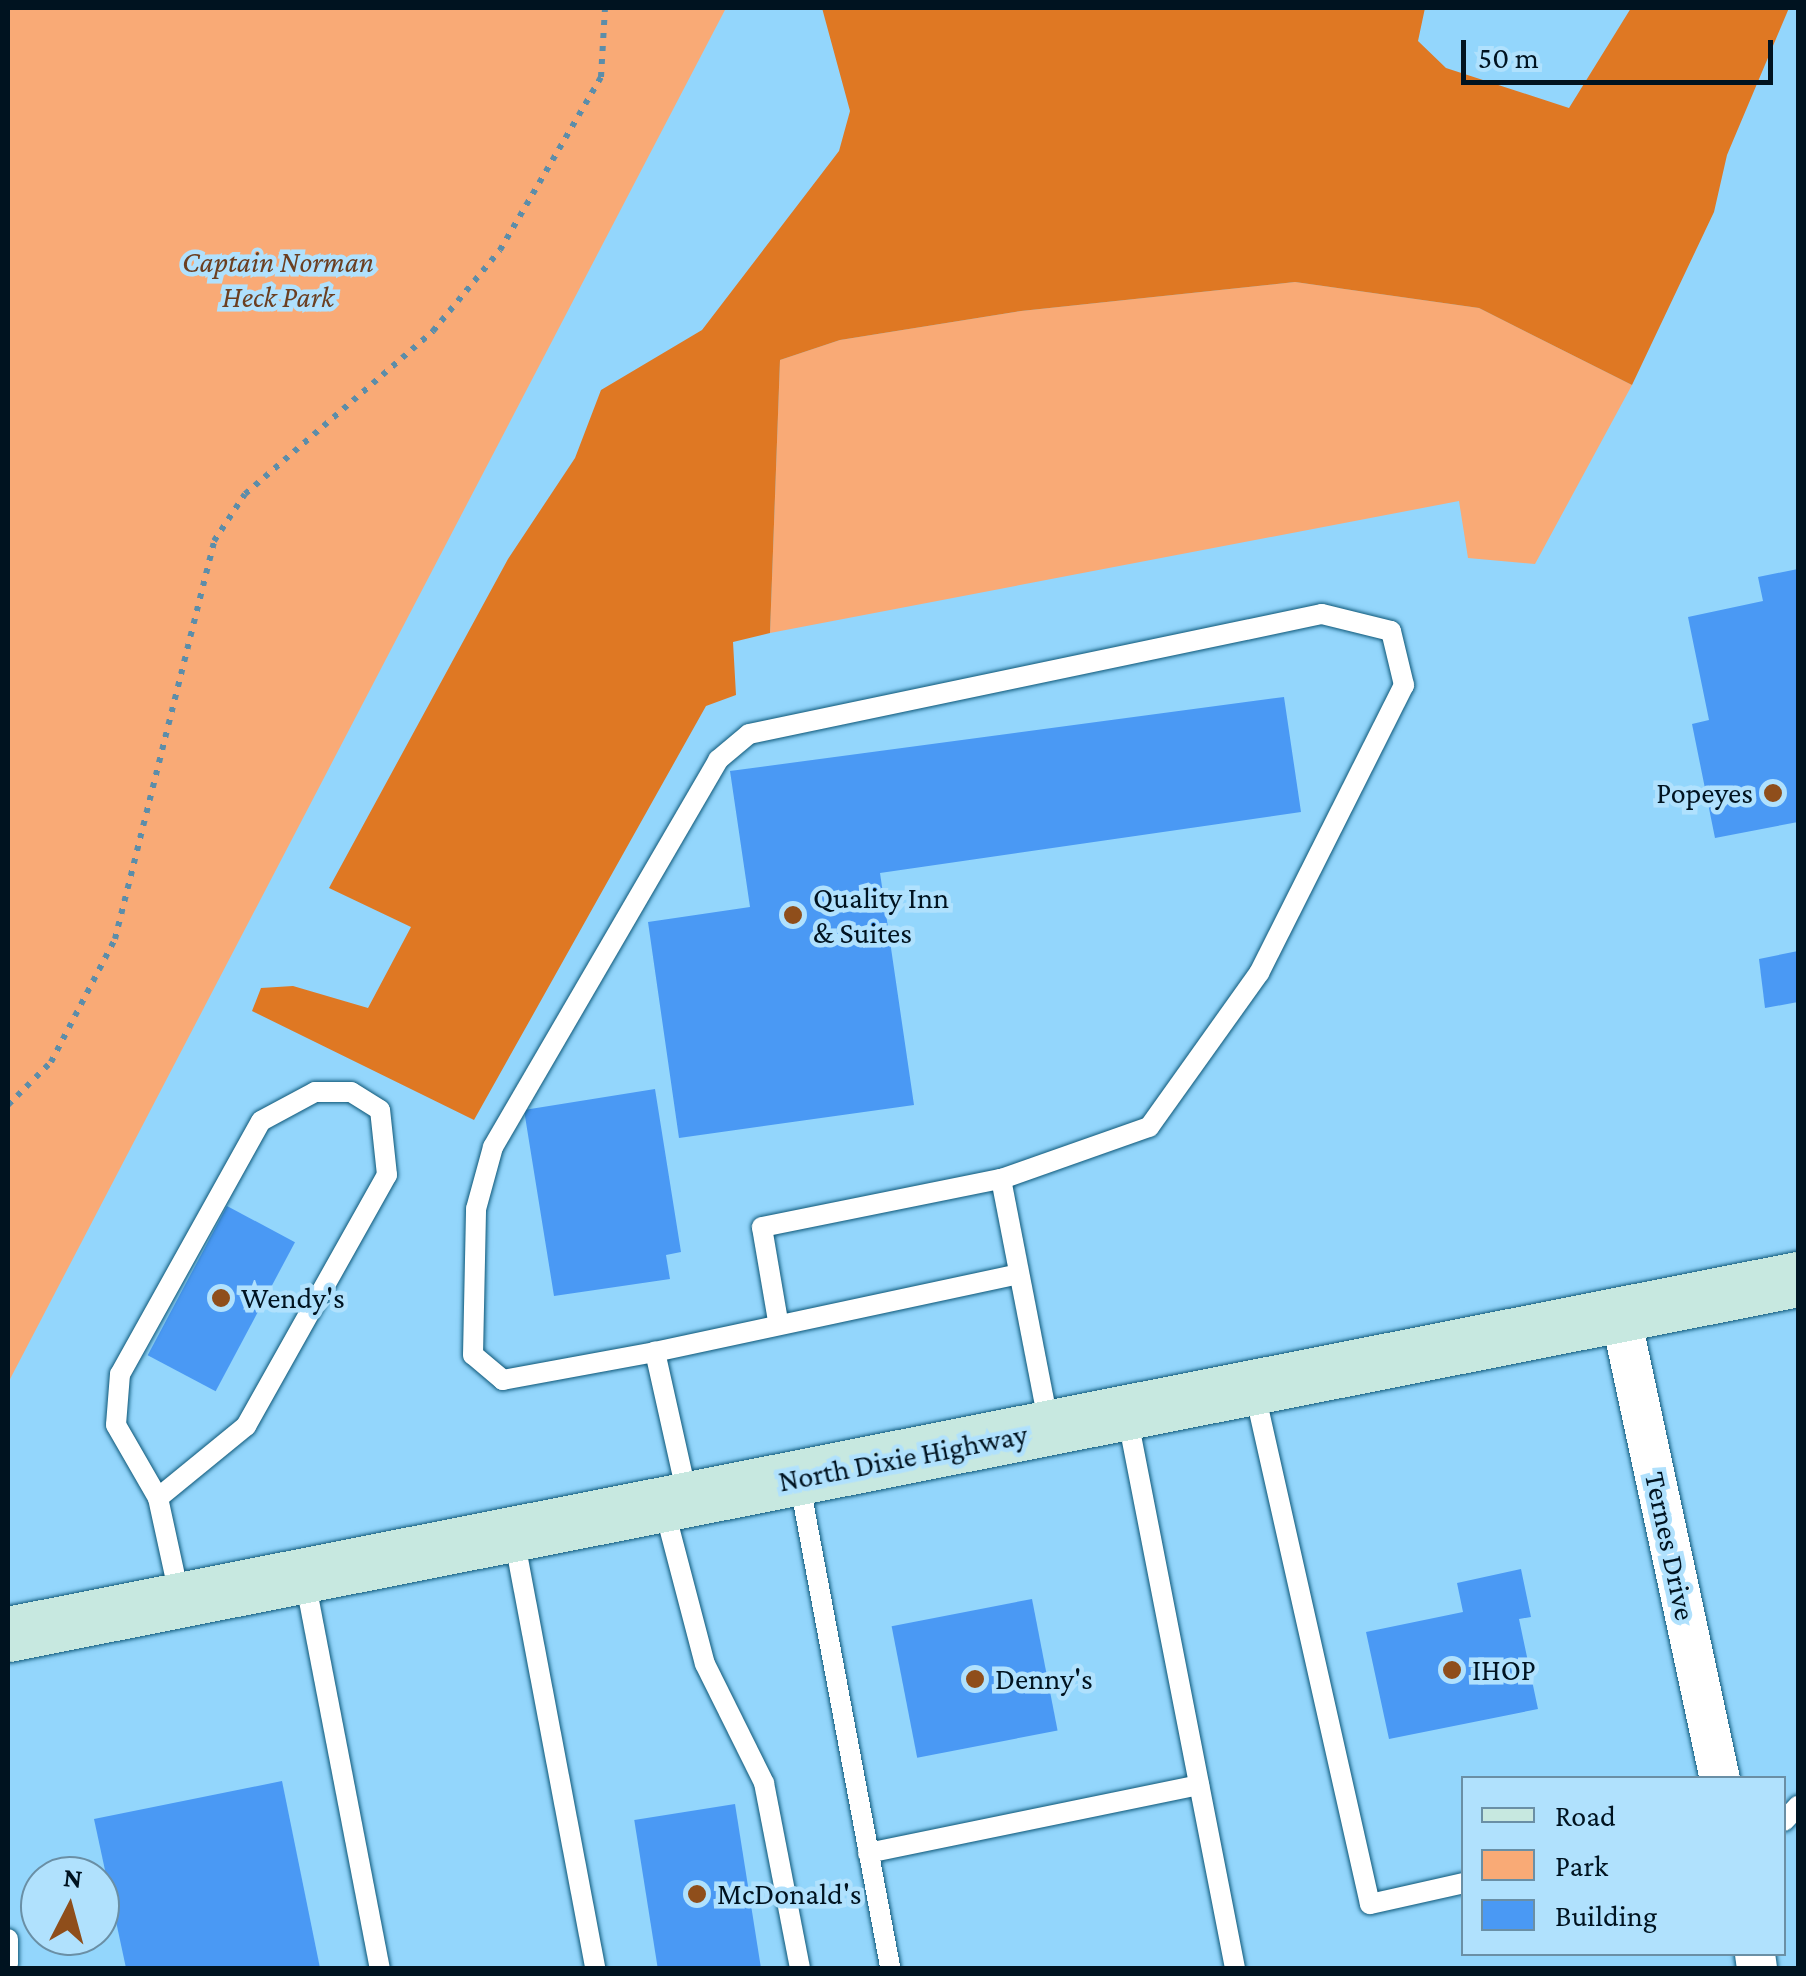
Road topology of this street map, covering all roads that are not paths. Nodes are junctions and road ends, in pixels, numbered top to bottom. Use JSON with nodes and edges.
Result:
{"nodes":[{"id":1,"x":1002,"y":1179,"type":"junction"},
{"id":2,"x":1020,"y":1274,"type":"junction"},
{"id":3,"x":1798,"y":1278,"type":"edge"},
{"id":4,"x":1620,"y":1313,"type":"junction"},
{"id":5,"x":778,"y":1322,"type":"junction"},
{"id":6,"x":655,"y":1352,"type":"junction"},
{"id":7,"x":1254,"y":1388,"type":"junction"},
{"id":8,"x":1126,"y":1413,"type":"junction"},
{"id":9,"x":1050,"y":1429,"type":"junction"},
{"id":10,"x":799,"y":1480,"type":"junction"},
{"id":11,"x":158,"y":1498,"type":"junction"},
{"id":12,"x":676,"y":1504,"type":"junction"},
{"id":13,"x":514,"y":1538,"type":"junction"},
{"id":14,"x":305,"y":1580,"type":"junction"},
{"id":15,"x":181,"y":1602,"type":"junction"},
{"id":16,"x":8,"y":1634,"type":"edge"},
{"id":17,"x":1720,"y":1776,"type":"edge"},
{"id":18,"x":1199,"y":1786,"type":"junction"},
{"id":19,"x":868,"y":1853,"type":"junction"},
{"id":20,"x":1461,"y":1883,"type":"edge"},
{"id":21,"x":8,"y":1939,"type":"edge"},
{"id":22,"x":8,"y":1964,"type":"edge"},
{"id":23,"x":380,"y":1968,"type":"edge"},
{"id":24,"x":595,"y":1968,"type":"edge"},
{"id":25,"x":800,"y":1968,"type":"edge"},
{"id":26,"x":890,"y":1968,"type":"edge"},
{"id":27,"x":1235,"y":1968,"type":"edge"}],
"edges":[{"from":1,"to":2,"type":"lane"},
{"from":1,"to":5,"type":"lane"},
{"from":1,"to":6,"type":"lane"},
{"from":2,"to":5,"type":"lane"},
{"from":2,"to":9,"type":"lane"},
{"from":3,"to":4,"type":"main road","name":"North Dixie Highway"},
{"from":4,"to":7,"type":"main road","name":"North Dixie Highway"},
{"from":4,"to":17,"type":"street","name":"Ternes Drive"},
{"from":5,"to":6,"type":"lane"},
{"from":6,"to":12,"type":"lane"},
{"from":7,"to":8,"type":"main road","name":"North Dixie Highway"},
{"from":7,"to":20,"type":"lane"},
{"from":8,"to":9,"type":"main road","name":"North Dixie Highway"},
{"from":8,"to":18,"type":"lane"},
{"from":9,"to":10,"type":"main road","name":"North Dixie Highway"},
{"from":10,"to":12,"type":"main road","name":"North Dixie Highway"},
{"from":10,"to":19,"type":"lane"},
{"from":11,"to":11,"type":"lane"},
{"from":11,"to":15,"type":"lane"},
{"from":12,"to":13,"type":"main road","name":"North Dixie Highway"},
{"from":12,"to":25,"type":"lane"},
{"from":13,"to":14,"type":"main road","name":"North Dixie Highway"},
{"from":13,"to":24,"type":"lane"},
{"from":14,"to":15,"type":"main road","name":"North Dixie Highway"},
{"from":14,"to":23,"type":"lane"},
{"from":15,"to":16,"type":"main road","name":"North Dixie Highway"},
{"from":18,"to":19,"type":"lane"},
{"from":18,"to":27,"type":"lane"},
{"from":19,"to":26,"type":"lane"},
{"from":21,"to":22,"type":"lane"}]}
